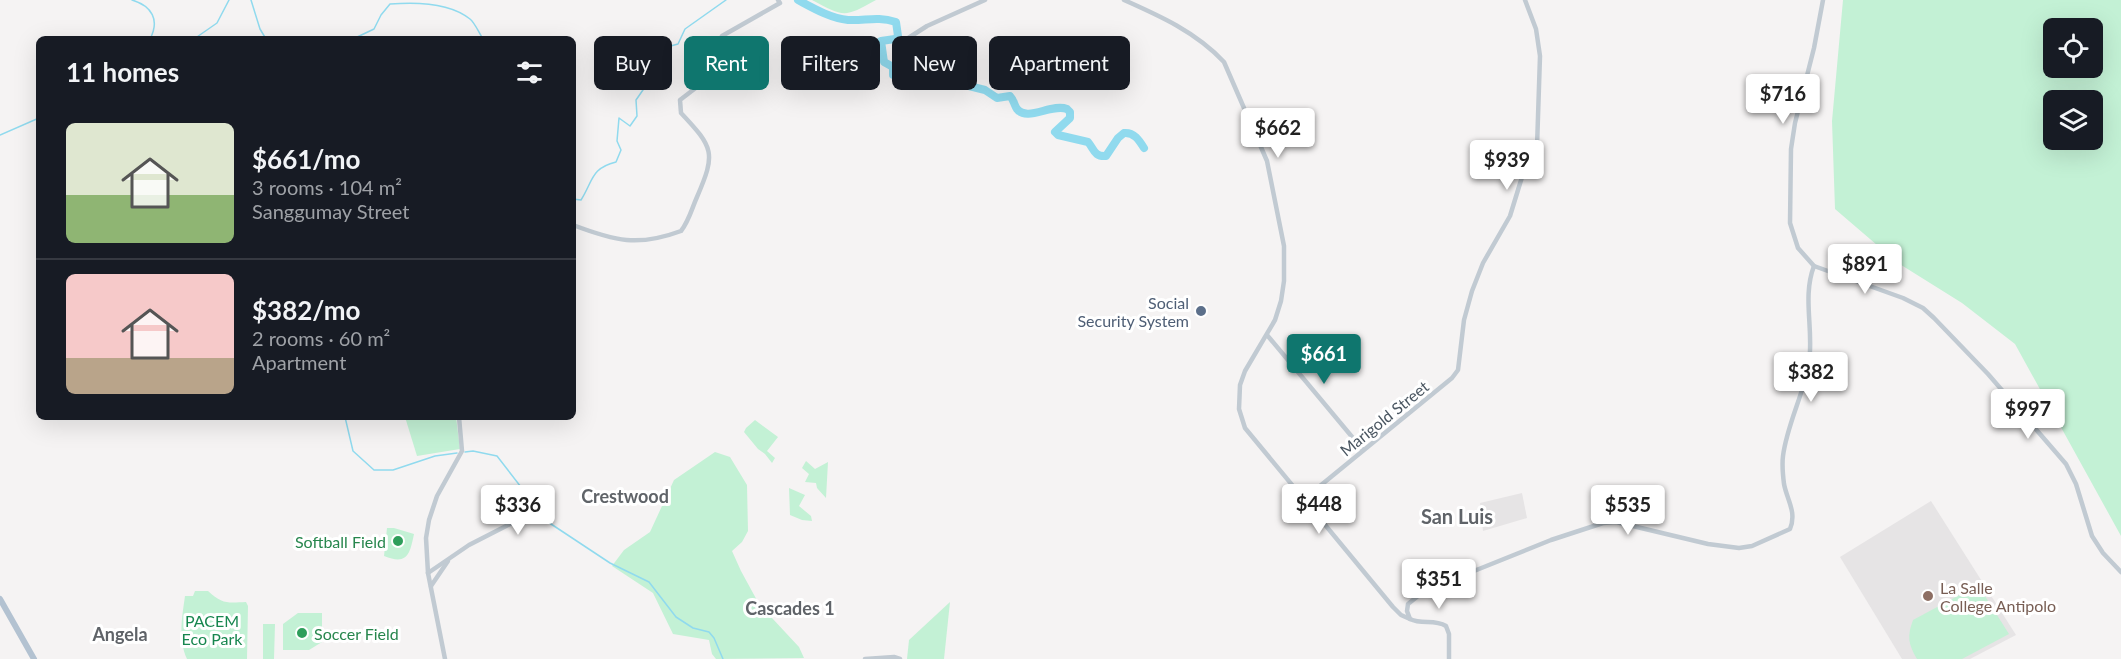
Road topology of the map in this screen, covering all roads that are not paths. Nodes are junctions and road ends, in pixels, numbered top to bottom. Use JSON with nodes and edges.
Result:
{"nodes":[{"id":1,"x":985,"y":0,"type":"edge"},
{"id":2,"x":1124,"y":0,"type":"edge"},
{"id":3,"x":1525,"y":0,"type":"edge"},
{"id":4,"x":1823,"y":0,"type":"edge"},
{"id":5,"x":779,"y":2,"type":"edge"},
{"id":6,"x":911,"y":36,"type":"edge"},
{"id":7,"x":576,"y":226,"type":"edge"},
{"id":8,"x":1814,"y":266,"type":"junction"},
{"id":9,"x":1267,"y":335,"type":"junction"},
{"id":10,"x":459,"y":420,"type":"edge"},
{"id":11,"x":1363,"y":450,"type":"junction"},
{"id":12,"x":1304,"y":499,"type":"junction"},
{"id":13,"x":516,"y":521,"type":"dead end"},
{"id":14,"x":448,"y":561,"type":"junction"},
{"id":15,"x":2121,"y":572,"type":"edge"},
{"id":16,"x":428,"y":573,"type":"junction"},
{"id":17,"x":431,"y":587,"type":"junction"},
{"id":18,"x":0,"y":599,"type":"edge"},
{"id":19,"x":1410,"y":619,"type":"junction"},
{"id":20,"x":34,"y":659,"type":"edge"},
{"id":21,"x":445,"y":659,"type":"edge"},
{"id":22,"x":864,"y":659,"type":"edge"},
{"id":23,"x":900,"y":659,"type":"edge"},
{"id":24,"x":1449,"y":659,"type":"edge"}],
"edges":[{"from":1,"to":6,"type":"street"},
{"from":2,"to":9,"type":"street"},
{"from":3,"to":11,"type":"street","name":"Marigold Street"},
{"from":4,"to":8,"type":"street"},
{"from":5,"to":7,"type":"street"},
{"from":8,"to":15,"type":"street"},
{"from":8,"to":19,"type":"street"},
{"from":9,"to":11,"type":"street"},
{"from":9,"to":12,"type":"street"},
{"from":10,"to":16,"type":"street"},
{"from":11,"to":12,"type":"street","name":"Marigold Street"},
{"from":12,"to":19,"type":"street"},
{"from":13,"to":14,"type":"street"},
{"from":14,"to":16,"type":"street"},
{"from":14,"to":17,"type":"street"},
{"from":16,"to":17,"type":"street"},
{"from":17,"to":21,"type":"street"},
{"from":18,"to":20,"type":"main road"},
{"from":19,"to":24,"type":"street"},
{"from":22,"to":23,"type":"street"}]}
